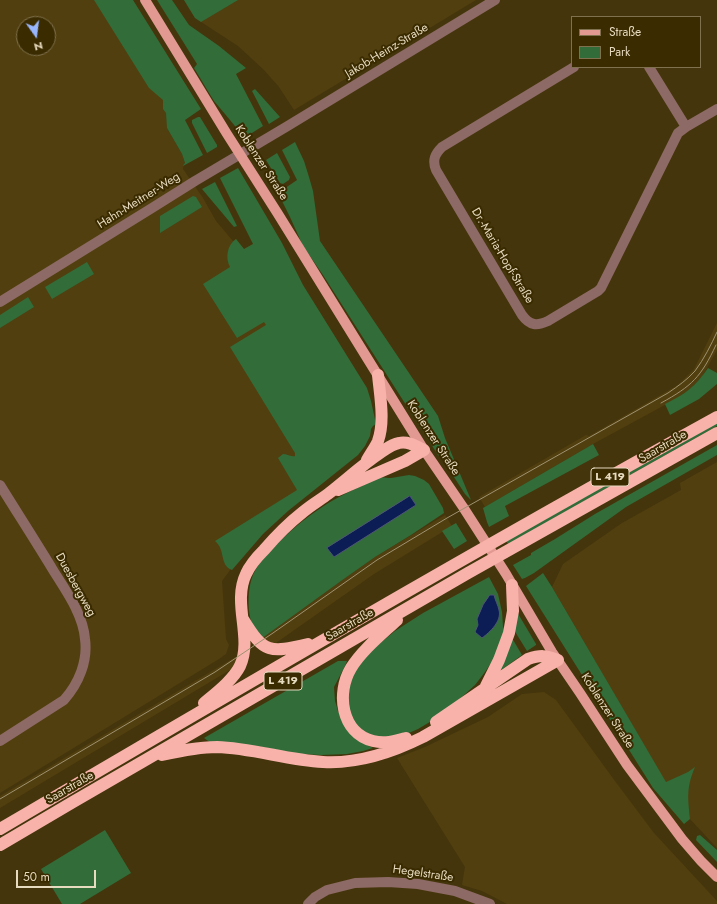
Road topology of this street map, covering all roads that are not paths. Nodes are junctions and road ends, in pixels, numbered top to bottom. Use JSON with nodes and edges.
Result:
{"nodes":[{"id":1,"x":145,"y":0,"type":"edge"},
{"id":2,"x":496,"y":0,"type":"edge"},
{"id":3,"x":572,"y":68,"type":"edge"},
{"id":4,"x":650,"y":68,"type":"edge"},
{"id":5,"x":717,"y":109,"type":"edge"},
{"id":6,"x":289,"y":125,"type":"joint"},
{"id":7,"x":686,"y":127,"type":"junction"},
{"id":8,"x":0,"y":302,"type":"edge"},
{"id":9,"x":378,"y":375,"type":"junction"},
{"id":10,"x":717,"y":417,"type":"edge"},
{"id":11,"x":717,"y":433,"type":"edge"},
{"id":12,"x":424,"y":450,"type":"junction"},
{"id":13,"x":365,"y":463,"type":"junction"},
{"id":14,"x":0,"y":485,"type":"edge"},
{"id":15,"x":327,"y":494,"type":"junction"},
{"id":16,"x":512,"y":585,"type":"junction"},
{"id":17,"x":414,"y":604,"type":"junction"},
{"id":18,"x":242,"y":617,"type":"junction"},
{"id":19,"x":319,"y":642,"type":"junction"},
{"id":20,"x":558,"y":660,"type":"junction"},
{"id":21,"x":486,"y":687,"type":"junction"},
{"id":22,"x":187,"y":719,"type":"junction"},
{"id":23,"x":0,"y":740,"type":"edge"},
{"id":24,"x":151,"y":757,"type":"junction"},
{"id":25,"x":0,"y":829,"type":"edge"},
{"id":26,"x":0,"y":845,"type":"edge"},
{"id":27,"x":717,"y":877,"type":"edge"},
{"id":28,"x":308,"y":904,"type":"edge"},
{"id":29,"x":490,"y":904,"type":"edge"}],
"edges":[{"from":1,"to":9,"type":"main road","name":"Koblenzer Straße"},
{"from":2,"to":6,"type":"street","name":"Jakob-Heinz-Straße"},
{"from":3,"to":7,"type":"street","name":"Dr.-Maria-Hopf-Straße"},
{"from":4,"to":7,"type":"street"},
{"from":5,"to":7,"type":"street","name":"Dr.-Maria-Hopf-Straße"},
{"from":6,"to":8,"type":"street","name":"Hahn-Meitner-Weg"},
{"from":9,"to":12,"type":"main road","name":"Koblenzer Straße"},
{"from":9,"to":13,"type":"highway"},
{"from":10,"to":19,"type":"highway","name":"Saarstraße","number":"L 419"},
{"from":11,"to":17,"type":"highway","name":"Saarstraße","number":"L 419"},
{"from":12,"to":13,"type":"highway"},
{"from":12,"to":15,"type":"highway"},
{"from":12,"to":16,"type":"main road","name":"Koblenzer Straße"},
{"from":13,"to":15,"type":"highway"},
{"from":14,"to":23,"type":"street","name":"Duesbergweg"},
{"from":15,"to":18,"type":"highway"},
{"from":16,"to":20,"type":"main road","name":"Koblenzer Straße"},
{"from":16,"to":21,"type":"highway"},
{"from":17,"to":21,"type":"highway"},
{"from":17,"to":24,"type":"highway","name":"Saarstraße","number":"L 419"},
{"from":18,"to":19,"type":"highway"},
{"from":18,"to":22,"type":"highway"},
{"from":19,"to":22,"type":"highway","name":"Saarstraße","number":"L 419"},
{"from":20,"to":21,"type":"highway"},
{"from":20,"to":24,"type":"highway"},
{"from":20,"to":27,"type":"main road","name":"Koblenzer Straße"},
{"from":22,"to":25,"type":"highway","name":"Saarstraße","number":"L 419"},
{"from":24,"to":26,"type":"highway","name":"Saarstraße","number":"L 419"},
{"from":28,"to":29,"type":"street","name":"Hegelstraße"}]}
